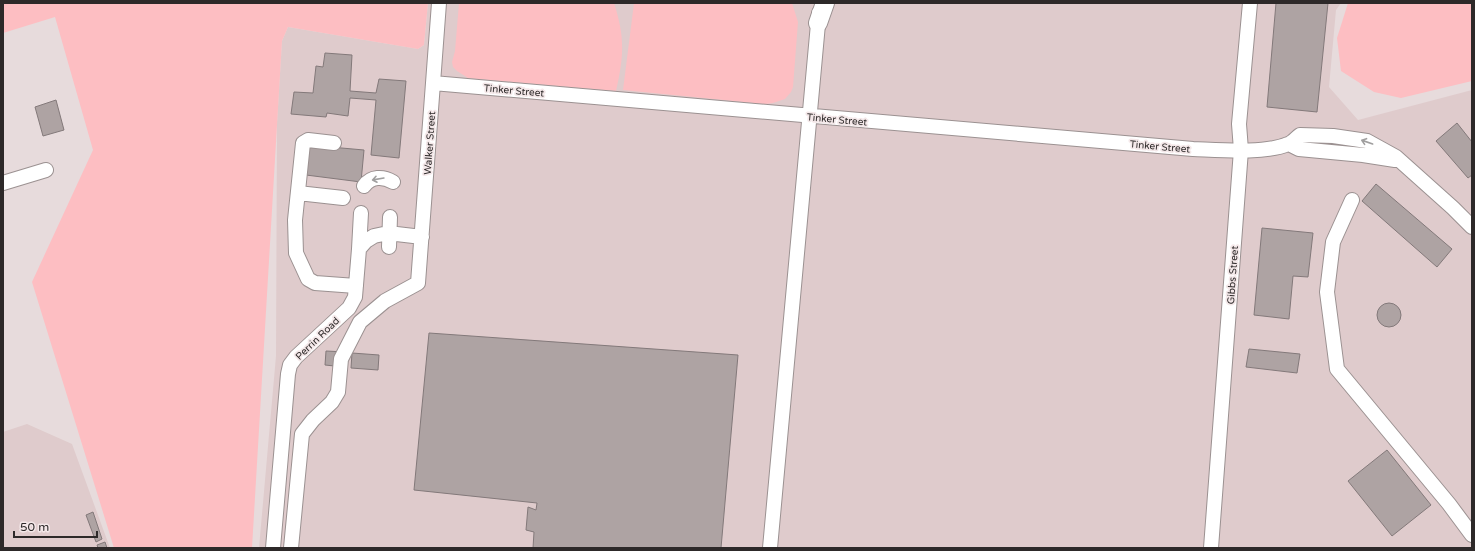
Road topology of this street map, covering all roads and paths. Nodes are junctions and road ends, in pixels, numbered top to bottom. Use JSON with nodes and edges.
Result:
{"nodes":[{"id":1,"x":439,"y":3,"type":"edge"},
{"id":2,"x":818,"y":3,"type":"edge"},
{"id":3,"x":825,"y":3,"type":"edge"},
{"id":4,"x":1250,"y":3,"type":"edge"},
{"id":5,"x":818,"y":23,"type":"junction"},
{"id":6,"x":433,"y":83,"type":"junction"},
{"id":7,"x":809,"y":117,"type":"junction"},
{"id":8,"x":334,"y":143,"type":"dead end"},
{"id":9,"x":1241,"y":150,"type":"junction"},
{"id":10,"x":46,"y":170,"type":"dead end"},
{"id":11,"x":393,"y":182,"type":"dead end"},
{"id":12,"x":3,"y":183,"type":"edge"},
{"id":13,"x":364,"y":186,"type":"dead end"},
{"id":14,"x":298,"y":193,"type":"junction"},
{"id":15,"x":343,"y":198,"type":"dead end"},
{"id":16,"x":1352,"y":200,"type":"dead end"},
{"id":17,"x":361,"y":213,"type":"dead end"},
{"id":18,"x":390,"y":217,"type":"dead end"},
{"id":19,"x":1472,"y":227,"type":"edge"},
{"id":20,"x":422,"y":237,"type":"junction"},
{"id":21,"x":390,"y":240,"type":"junction"},
{"id":22,"x":359,"y":249,"type":"junction"},
{"id":23,"x":356,"y":286,"type":"junction"},
{"id":24,"x":1472,"y":535,"type":"edge"},
{"id":25,"x":273,"y":548,"type":"edge"},
{"id":26,"x":291,"y":548,"type":"edge"},
{"id":27,"x":770,"y":548,"type":"edge"},
{"id":28,"x":1211,"y":548,"type":"edge"}],
"edges":[{"from":1,"to":6,"type":"street","name":"Walker Street"},
{"from":2,"to":5,"type":"street"},
{"from":3,"to":5,"type":"main road"},
{"from":4,"to":9,"type":"street","name":"Gibbs Street"},
{"from":5,"to":7,"type":"street"},
{"from":6,"to":7,"type":"street","name":"Tinker Street"},
{"from":6,"to":20,"type":"street","name":"Walker Street"},
{"from":7,"to":9,"type":"street","name":"Tinker Street"},
{"from":7,"to":27,"type":"street"},
{"from":8,"to":14,"type":"street"},
{"from":9,"to":19,"type":"street","name":"Tinker Street"},
{"from":9,"to":28,"type":"street","name":"Gibbs Street"},
{"from":10,"to":12,"type":"street"},
{"from":11,"to":13,"type":"street","one_way":true},
{"from":14,"to":15,"type":"street"},
{"from":14,"to":23,"type":"street"},
{"from":16,"to":24,"type":"street"},
{"from":17,"to":22,"type":"street","name":"Perrin Road"},
{"from":18,"to":21,"type":"street"},
{"from":20,"to":21,"type":"street"},
{"from":20,"to":26,"type":"street","name":"Walker Street"},
{"from":21,"to":22,"type":"street"},
{"from":22,"to":23,"type":"street","name":"Perrin Road"},
{"from":23,"to":25,"type":"street","name":"Perrin Road"}]}
